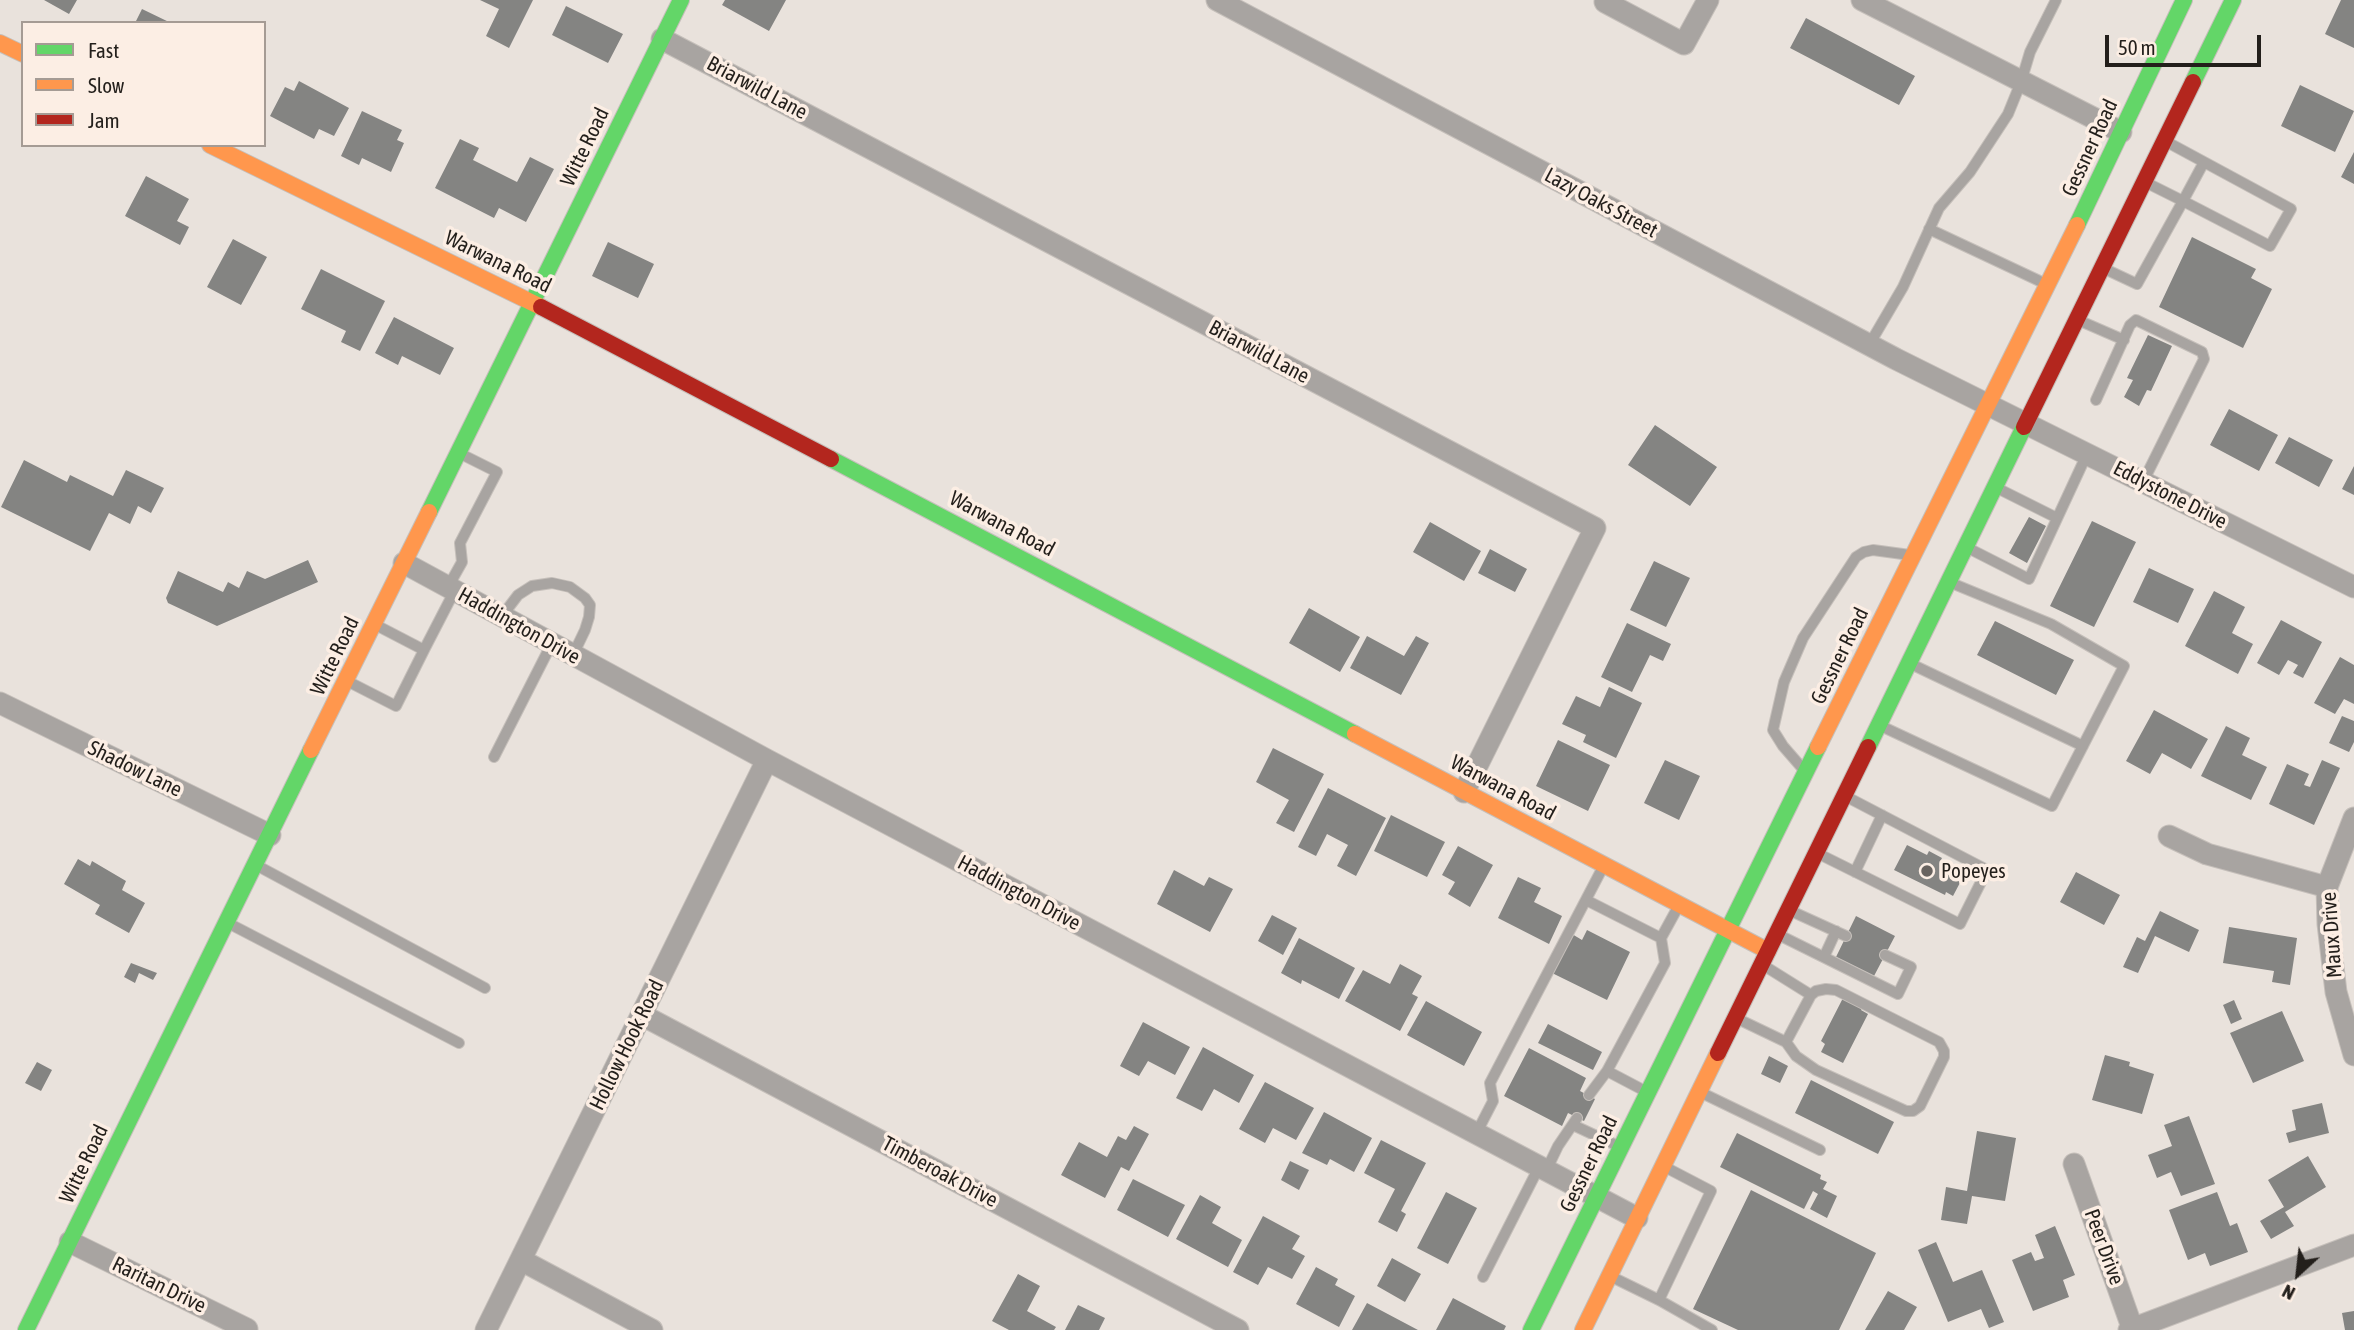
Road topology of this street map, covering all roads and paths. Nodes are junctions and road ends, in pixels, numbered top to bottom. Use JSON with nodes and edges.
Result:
{"nodes":[{"id":1,"x":681,"y":0,"type":"edge"},
{"id":2,"x":1217,"y":0,"type":"edge"},
{"id":3,"x":1708,"y":0,"type":"edge"},
{"id":4,"x":1862,"y":0,"type":"edge"},
{"id":5,"x":2056,"y":0,"type":"edge"},
{"id":6,"x":2184,"y":0,"type":"edge"},
{"id":7,"x":2233,"y":0,"type":"edge"},
{"id":8,"x":1605,"y":2,"type":"dead end"},
{"id":9,"x":662,"y":39,"type":"junction"},
{"id":10,"x":0,"y":43,"type":"edge"},
{"id":11,"x":21,"y":53,"type":"edge"},
{"id":12,"x":2021,"y":82,"type":"junction"},
{"id":13,"x":2121,"y":132,"type":"junction"},
{"id":14,"x":2164,"y":141,"type":"junction"},
{"id":15,"x":214,"y":147,"type":"edge"},
{"id":16,"x":2204,"y":162,"type":"junction"},
{"id":17,"x":2144,"y":182,"type":"junction"},
{"id":18,"x":2183,"y":201,"type":"junction"},
{"id":19,"x":1929,"y":229,"type":"junction"},
{"id":20,"x":2102,"y":268,"type":"junction"},
{"id":21,"x":2048,"y":285,"type":"junction"},
{"id":22,"x":532,"y":302,"type":"junction"},
{"id":23,"x":2077,"y":320,"type":"junction"},
{"id":24,"x":2124,"y":340,"type":"junction"},
{"id":25,"x":1869,"y":345,"type":"junction"},
{"id":26,"x":2096,"y":400,"type":"dead end"},
{"id":27,"x":1987,"y":404,"type":"junction"},
{"id":28,"x":2026,"y":423,"type":"junction"},
{"id":29,"x":458,"y":453,"type":"junction"},
{"id":30,"x":2087,"y":454,"type":"junction"},
{"id":31,"x":2143,"y":482,"type":"junction"},
{"id":32,"x":1995,"y":487,"type":"junction"},
{"id":33,"x":2057,"y":518,"type":"junction"},
{"id":34,"x":1966,"y":547,"type":"junction"},
{"id":35,"x":1912,"y":556,"type":"junction"},
{"id":36,"x":404,"y":563,"type":"junction"},
{"id":37,"x":1949,"y":582,"type":"junction"},
{"id":38,"x":2354,"y":587,"type":"edge"},
{"id":39,"x":451,"y":588,"type":"junction"},
{"id":40,"x":502,"y":616,"type":"junction"},
{"id":41,"x":374,"y":624,"type":"junction"},
{"id":42,"x":552,"y":643,"type":"junction"},
{"id":43,"x":424,"y":650,"type":"junction"},
{"id":44,"x":573,"y":655,"type":"junction"},
{"id":45,"x":1909,"y":663,"type":"junction"},
{"id":46,"x":346,"y":680,"type":"junction"},
{"id":47,"x":0,"y":703,"type":"edge"},
{"id":48,"x":1879,"y":725,"type":"junction"},
{"id":49,"x":2083,"y":746,"type":"junction"},
{"id":50,"x":494,"y":757,"type":"dead end"},
{"id":51,"x":767,"y":760,"type":"junction"},
{"id":52,"x":1806,"y":773,"type":"junction"},
{"id":53,"x":1464,"y":792,"type":"junction"},
{"id":54,"x":1844,"y":796,"type":"junction"},
{"id":55,"x":1882,"y":816,"type":"junction"},
{"id":56,"x":2354,"y":818,"type":"edge"},
{"id":57,"x":270,"y":835,"type":"junction"},
{"id":58,"x":2169,"y":836,"type":"dead end"},
{"id":59,"x":1816,"y":853,"type":"junction"},
{"id":60,"x":1604,"y":864,"type":"junction"},
{"id":61,"x":255,"y":865,"type":"junction"},
{"id":62,"x":1855,"y":872,"type":"junction"},
{"id":63,"x":2327,"y":887,"type":"junction"},
{"id":64,"x":1586,"y":900,"type":"junction"},
{"id":65,"x":1679,"y":904,"type":"junction"},
{"id":66,"x":1788,"y":910,"type":"junction"},
{"id":67,"x":227,"y":922,"type":"junction"},
{"id":68,"x":1776,"y":934,"type":"junction"},
{"id":69,"x":1661,"y":939,"type":"junction"},
{"id":70,"x":1728,"y":940,"type":"junction"},
{"id":71,"x":1885,"y":955,"type":"dead end"},
{"id":72,"x":1824,"y":957,"type":"junction"},
{"id":73,"x":1760,"y":958,"type":"junction"},
{"id":74,"x":485,"y":988,"type":"dead end"},
{"id":75,"x":1811,"y":995,"type":"junction"},
{"id":76,"x":642,"y":1015,"type":"junction"},
{"id":77,"x":1735,"y":1018,"type":"junction"},
{"id":78,"x":1786,"y":1042,"type":"junction"},
{"id":79,"x":459,"y":1043,"type":"dead end"},
{"id":80,"x":2354,"y":1055,"type":"edge"},
{"id":81,"x":1607,"y":1071,"type":"junction"},
{"id":82,"x":1648,"y":1092,"type":"junction"},
{"id":83,"x":1699,"y":1092,"type":"junction"},
{"id":84,"x":1588,"y":1096,"type":"dead end"},
{"id":85,"x":1476,"y":1134,"type":"junction"},
{"id":86,"x":1620,"y":1147,"type":"junction"},
{"id":87,"x":1820,"y":1150,"type":"dead end"},
{"id":88,"x":2074,"y":1164,"type":"dead end"},
{"id":89,"x":1663,"y":1166,"type":"junction"},
{"id":90,"x":1542,"y":1169,"type":"junction"},
{"id":91,"x":1596,"y":1197,"type":"junction"},
{"id":92,"x":1637,"y":1219,"type":"junction"},
{"id":93,"x":70,"y":1242,"type":"junction"},
{"id":94,"x":2354,"y":1245,"type":"edge"},
{"id":95,"x":521,"y":1260,"type":"junction"},
{"id":96,"x":1609,"y":1276,"type":"junction"},
{"id":97,"x":1483,"y":1277,"type":"dead end"},
{"id":98,"x":1659,"y":1300,"type":"junction"},
{"id":99,"x":247,"y":1329,"type":"edge"},
{"id":100,"x":26,"y":1330,"type":"edge"},
{"id":101,"x":486,"y":1330,"type":"edge"},
{"id":102,"x":652,"y":1330,"type":"edge"},
{"id":103,"x":1238,"y":1330,"type":"edge"},
{"id":104,"x":1531,"y":1330,"type":"edge"},
{"id":105,"x":1583,"y":1330,"type":"edge"},
{"id":106,"x":1712,"y":1330,"type":"edge"},
{"id":107,"x":2131,"y":1330,"type":"edge"}],
"edges":[{"from":1,"to":9,"type":"street","name":"Witte Road"},
{"from":2,"to":25,"type":"street","name":"Lazy Oaks Street"},
{"from":3,"to":8,"type":"street"},
{"from":4,"to":12,"type":"street"},
{"from":5,"to":12,"type":"lane"},
{"from":6,"to":13,"type":"street","name":"Gessner Road"},
{"from":7,"to":14,"type":"street"},
{"from":9,"to":22,"type":"street","name":"Witte Road"},
{"from":9,"to":53,"type":"street","name":"Briarwild Lane"},
{"from":10,"to":11,"type":"street"},
{"from":12,"to":13,"type":"street"},
{"from":12,"to":19,"type":"lane"},
{"from":13,"to":21,"type":"street","name":"Gessner Road"},
{"from":14,"to":16,"type":"lane"},
{"from":14,"to":17,"type":"street"},
{"from":15,"to":22,"type":"street","name":"Warwana Road"},
{"from":16,"to":18,"type":"lane"},
{"from":16,"to":18,"type":"lane"},
{"from":17,"to":18,"type":"lane"},
{"from":17,"to":20,"type":"street"},
{"from":18,"to":20,"type":"lane"},
{"from":19,"to":21,"type":"lane"},
{"from":19,"to":25,"type":"lane"},
{"from":20,"to":23,"type":"street"},
{"from":21,"to":27,"type":"street","name":"Gessner Road"},
{"from":22,"to":29,"type":"street","name":"Witte Road"},
{"from":22,"to":53,"type":"street","name":"Warwana Road"},
{"from":23,"to":24,"type":"lane"},
{"from":23,"to":28,"type":"street"},
{"from":24,"to":26,"type":"lane"},
{"from":24,"to":31,"type":"lane"},
{"from":25,"to":27,"type":"street","name":"Lazy Oaks Street"},
{"from":27,"to":28,"type":"street","name":"Eddystone Drive"},
{"from":27,"to":35,"type":"street","name":"Gessner Road"},
{"from":28,"to":30,"type":"street","name":"Eddystone Drive"},
{"from":28,"to":32,"type":"street"},
{"from":29,"to":36,"type":"street","name":"Witte Road"},
{"from":29,"to":39,"type":"lane"},
{"from":30,"to":31,"type":"street","name":"Eddystone Drive"},
{"from":30,"to":33,"type":"lane"},
{"from":31,"to":38,"type":"street","name":"Eddystone Drive"},
{"from":32,"to":33,"type":"lane"},
{"from":32,"to":34,"type":"street"},
{"from":33,"to":34,"type":"lane"},
{"from":34,"to":37,"type":"street"},
{"from":35,"to":52,"type":"street","name":"Gessner Road"},
{"from":35,"to":52,"type":"lane"},
{"from":36,"to":39,"type":"street","name":"Haddington Drive"},
{"from":36,"to":41,"type":"street","name":"Witte Road"},
{"from":37,"to":45,"type":"street"},
{"from":37,"to":49,"type":"lane"},
{"from":39,"to":40,"type":"street","name":"Haddington Drive"},
{"from":39,"to":43,"type":"lane"},
{"from":40,"to":42,"type":"street","name":"Haddington Drive"},
{"from":40,"to":44,"type":"lane"},
{"from":41,"to":43,"type":"lane"},
{"from":41,"to":46,"type":"street","name":"Witte Road"},
{"from":42,"to":44,"type":"street","name":"Haddington Drive"},
{"from":42,"to":50,"type":"lane"},
{"from":43,"to":46,"type":"lane"},
{"from":44,"to":51,"type":"street","name":"Haddington Drive"},
{"from":45,"to":48,"type":"street"},
{"from":45,"to":49,"type":"lane"},
{"from":46,"to":57,"type":"street","name":"Witte Road"},
{"from":47,"to":57,"type":"street","name":"Shadow Lane"},
{"from":48,"to":49,"type":"lane"},
{"from":48,"to":54,"type":"street"},
{"from":51,"to":76,"type":"street","name":"Hollow Hook Road"},
{"from":51,"to":85,"type":"street","name":"Haddington Drive"},
{"from":52,"to":70,"type":"street","name":"Gessner Road"},
{"from":53,"to":60,"type":"street","name":"Warwana Road"},
{"from":54,"to":55,"type":"lane"},
{"from":54,"to":59,"type":"street"},
{"from":55,"to":62,"type":"lane"},
{"from":55,"to":62,"type":"lane"},
{"from":56,"to":63,"type":"street","name":"Maux Drive"},
{"from":57,"to":61,"type":"street","name":"Witte Road"},
{"from":58,"to":63,"type":"street"},
{"from":59,"to":62,"type":"lane"},
{"from":59,"to":66,"type":"street"},
{"from":60,"to":64,"type":"lane"},
{"from":60,"to":65,"type":"street","name":"Warwana Road"},
{"from":61,"to":67,"type":"street","name":"Witte Road"},
{"from":61,"to":74,"type":"lane"},
{"from":63,"to":80,"type":"street","name":"Maux Drive"},
{"from":64,"to":69,"type":"lane"},
{"from":64,"to":85,"type":"lane"},
{"from":65,"to":69,"type":"lane"},
{"from":65,"to":70,"type":"street","name":"Warwana Road"},
{"from":66,"to":68,"type":"street"},
{"from":66,"to":72,"type":"lane"},
{"from":67,"to":79,"type":"lane"},
{"from":67,"to":93,"type":"street","name":"Witte Road"},
{"from":68,"to":72,"type":"lane"},
{"from":68,"to":73,"type":"street"},
{"from":69,"to":81,"type":"lane"},
{"from":70,"to":73,"type":"street","name":"Warwana Road"},
{"from":70,"to":82,"type":"street","name":"Gessner Road"},
{"from":71,"to":72,"type":"lane"},
{"from":73,"to":75,"type":"lane"},
{"from":73,"to":77,"type":"street"},
{"from":75,"to":78,"type":"lane"},
{"from":75,"to":78,"type":"lane"},
{"from":76,"to":95,"type":"street","name":"Hollow Hook Road"},
{"from":76,"to":103,"type":"street","name":"Timberoak Drive"},
{"from":77,"to":78,"type":"lane"},
{"from":77,"to":83,"type":"street"},
{"from":81,"to":82,"type":"lane"},
{"from":81,"to":84,"type":"lane"},
{"from":82,"to":86,"type":"street","name":"Gessner Road"},
{"from":83,"to":87,"type":"lane"},
{"from":83,"to":89,"type":"street"},
{"from":85,"to":90,"type":"street","name":"Haddington Drive"},
{"from":86,"to":90,"type":"lane"},
{"from":86,"to":91,"type":"street","name":"Gessner Road"},
{"from":88,"to":107,"type":"street","name":"Peer Drive"},
{"from":89,"to":92,"type":"street"},
{"from":89,"to":98,"type":"lane"},
{"from":90,"to":91,"type":"street","name":"Haddington Drive"},
{"from":90,"to":97,"type":"lane"},
{"from":91,"to":92,"type":"street","name":"Haddington Drive"},
{"from":91,"to":104,"type":"street","name":"Gessner Road"},
{"from":92,"to":96,"type":"street"},
{"from":93,"to":99,"type":"street","name":"Raritan Drive"},
{"from":93,"to":100,"type":"street","name":"Witte Road"},
{"from":94,"to":107,"type":"street"},
{"from":95,"to":101,"type":"street","name":"Hollow Hook Road"},
{"from":95,"to":102,"type":"street"},
{"from":96,"to":98,"type":"lane"},
{"from":96,"to":105,"type":"street"},
{"from":98,"to":106,"type":"lane"}]}
